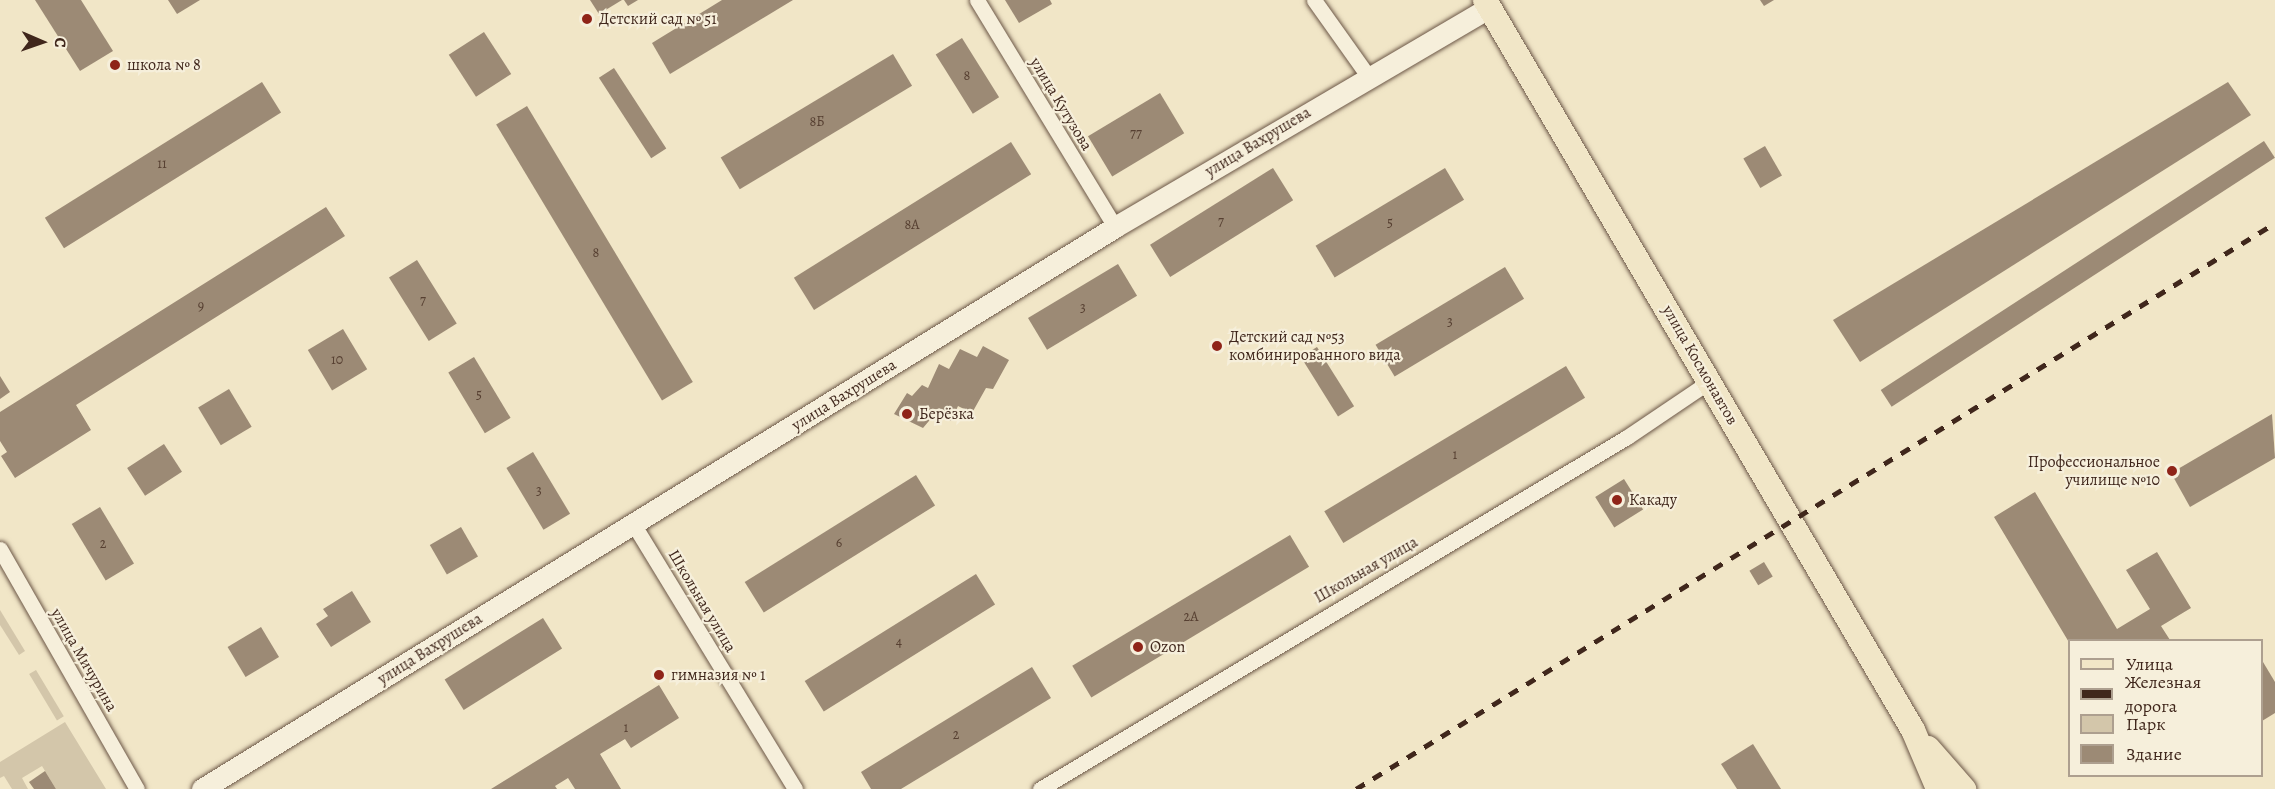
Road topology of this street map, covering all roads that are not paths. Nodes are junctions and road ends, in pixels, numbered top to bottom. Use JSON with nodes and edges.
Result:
{"nodes":[{"id":1,"x":977,"y":0,"type":"edge"},
{"id":2,"x":1314,"y":0,"type":"edge"},
{"id":3,"x":1487,"y":4,"type":"edge"},
{"id":4,"x":1368,"y":76,"type":"junction"},
{"id":5,"x":1115,"y":227,"type":"junction"},
{"id":6,"x":1710,"y":381,"type":"junction"},
{"id":7,"x":634,"y":525,"type":"junction"},
{"id":8,"x":0,"y":549,"type":"edge"},
{"id":9,"x":1913,"y":730,"type":"junction"},
{"id":10,"x":137,"y":789,"type":"edge"},
{"id":11,"x":202,"y":789,"type":"edge"},
{"id":12,"x":795,"y":789,"type":"edge"},
{"id":13,"x":1040,"y":789,"type":"edge"},
{"id":14,"x":1938,"y":789,"type":"edge"},
{"id":15,"x":1964,"y":789,"type":"edge"}],
"edges":[{"from":1,"to":5,"type":"street","name":"улица Кутузова"},
{"from":2,"to":4,"type":"street"},
{"from":3,"to":4,"type":"main road","name":"улица Вахрушева"},
{"from":3,"to":6,"type":"main road","name":"улица Космонавтов"},
{"from":4,"to":5,"type":"main road","name":"улица Вахрушева"},
{"from":5,"to":7,"type":"main road","name":"улица Вахрушева"},
{"from":6,"to":9,"type":"main road","name":"улица Космонавтов"},
{"from":6,"to":13,"type":"street","name":"Школьная улица"},
{"from":7,"to":11,"type":"main road","name":"улица Вахрушева"},
{"from":7,"to":12,"type":"street","name":"Школьная улица"},
{"from":8,"to":10,"type":"street","name":"улица Мичурина"},
{"from":9,"to":14,"type":"main road"},
{"from":9,"to":15,"type":"main road"}]}
